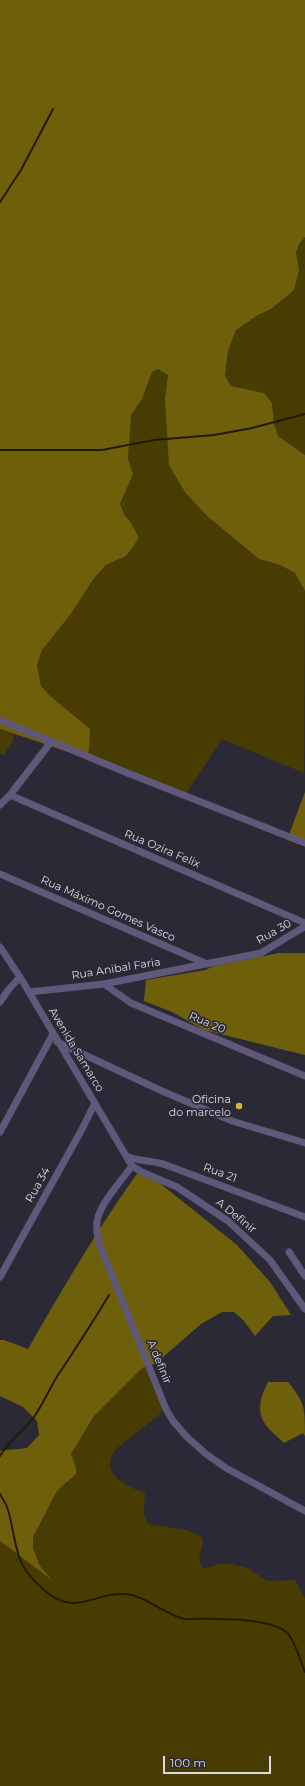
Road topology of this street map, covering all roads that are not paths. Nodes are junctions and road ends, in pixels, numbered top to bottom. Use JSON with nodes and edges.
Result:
{"nodes":[{"id":1,"x":0,"y":720,"type":"edge"},
{"id":2,"x":51,"y":742,"type":"junction"},
{"id":3,"x":10,"y":795,"type":"junction"},
{"id":4,"x":0,"y":805,"type":"edge"},
{"id":5,"x":305,"y":843,"type":"edge"},
{"id":6,"x":0,"y":874,"type":"edge"},
{"id":7,"x":305,"y":926,"type":"edge"},
{"id":8,"x":0,"y":947,"type":"edge"},
{"id":9,"x":207,"y":964,"type":"junction"},
{"id":10,"x":20,"y":977,"type":"junction"},
{"id":11,"x":104,"y":984,"type":"junction"},
{"id":12,"x":29,"y":992,"type":"junction"},
{"id":13,"x":0,"y":1002,"type":"edge"},
{"id":14,"x":52,"y":1034,"type":"junction"},
{"id":15,"x":57,"y":1042,"type":"junction"},
{"id":16,"x":305,"y":1076,"type":"edge"},
{"id":17,"x":95,"y":1103,"type":"junction"},
{"id":18,"x":0,"y":1132,"type":"edge"},
{"id":19,"x":305,"y":1143,"type":"edge"},
{"id":20,"x":126,"y":1156,"type":"junction"},
{"id":21,"x":132,"y":1166,"type":"junction"},
{"id":22,"x":305,"y":1217,"type":"edge"},
{"id":23,"x":289,"y":1252,"type":"dead end"},
{"id":24,"x":305,"y":1276,"type":"edge"},
{"id":25,"x":0,"y":1277,"type":"edge"},
{"id":26,"x":305,"y":1309,"type":"edge"},
{"id":27,"x":305,"y":1511,"type":"edge"}],
"edges":[{"from":1,"to":2,"type":"street"},
{"from":2,"to":3,"type":"street"},
{"from":2,"to":5,"type":"street"},
{"from":3,"to":4,"type":"street"},
{"from":3,"to":7,"type":"street","name":"Rua Ozira Felix"},
{"from":6,"to":9,"type":"street","name":"Rua Máximo Gomes Vasco"},
{"from":7,"to":9,"type":"street","name":"Rua 30"},
{"from":8,"to":10,"type":"street","name":"Avenida Samarco"},
{"from":9,"to":11,"type":"street","name":"Rua Anibal Faria"},
{"from":10,"to":12,"type":"street","name":"Avenida Samarco"},
{"from":10,"to":13,"type":"street"},
{"from":11,"to":12,"type":"street","name":"Rua Anibal Faria"},
{"from":11,"to":16,"type":"street","name":"Rua 20"},
{"from":12,"to":14,"type":"street","name":"Avenida Samarco"},
{"from":14,"to":15,"type":"street","name":"Avenida Samarco"},
{"from":14,"to":18,"type":"street"},
{"from":15,"to":17,"type":"street","name":"Avenida Samarco"},
{"from":15,"to":19,"type":"street"},
{"from":17,"to":20,"type":"street","name":"Avenida Samarco"},
{"from":17,"to":25,"type":"street","name":"Rua 34"},
{"from":20,"to":21,"type":"street","name":"Avenida Samarco"},
{"from":20,"to":22,"type":"street","name":"Rua 21"},
{"from":21,"to":26,"type":"street","name":"A Definir"},
{"from":21,"to":27,"type":"street","name":"A definir"},
{"from":23,"to":24,"type":"street"}]}
